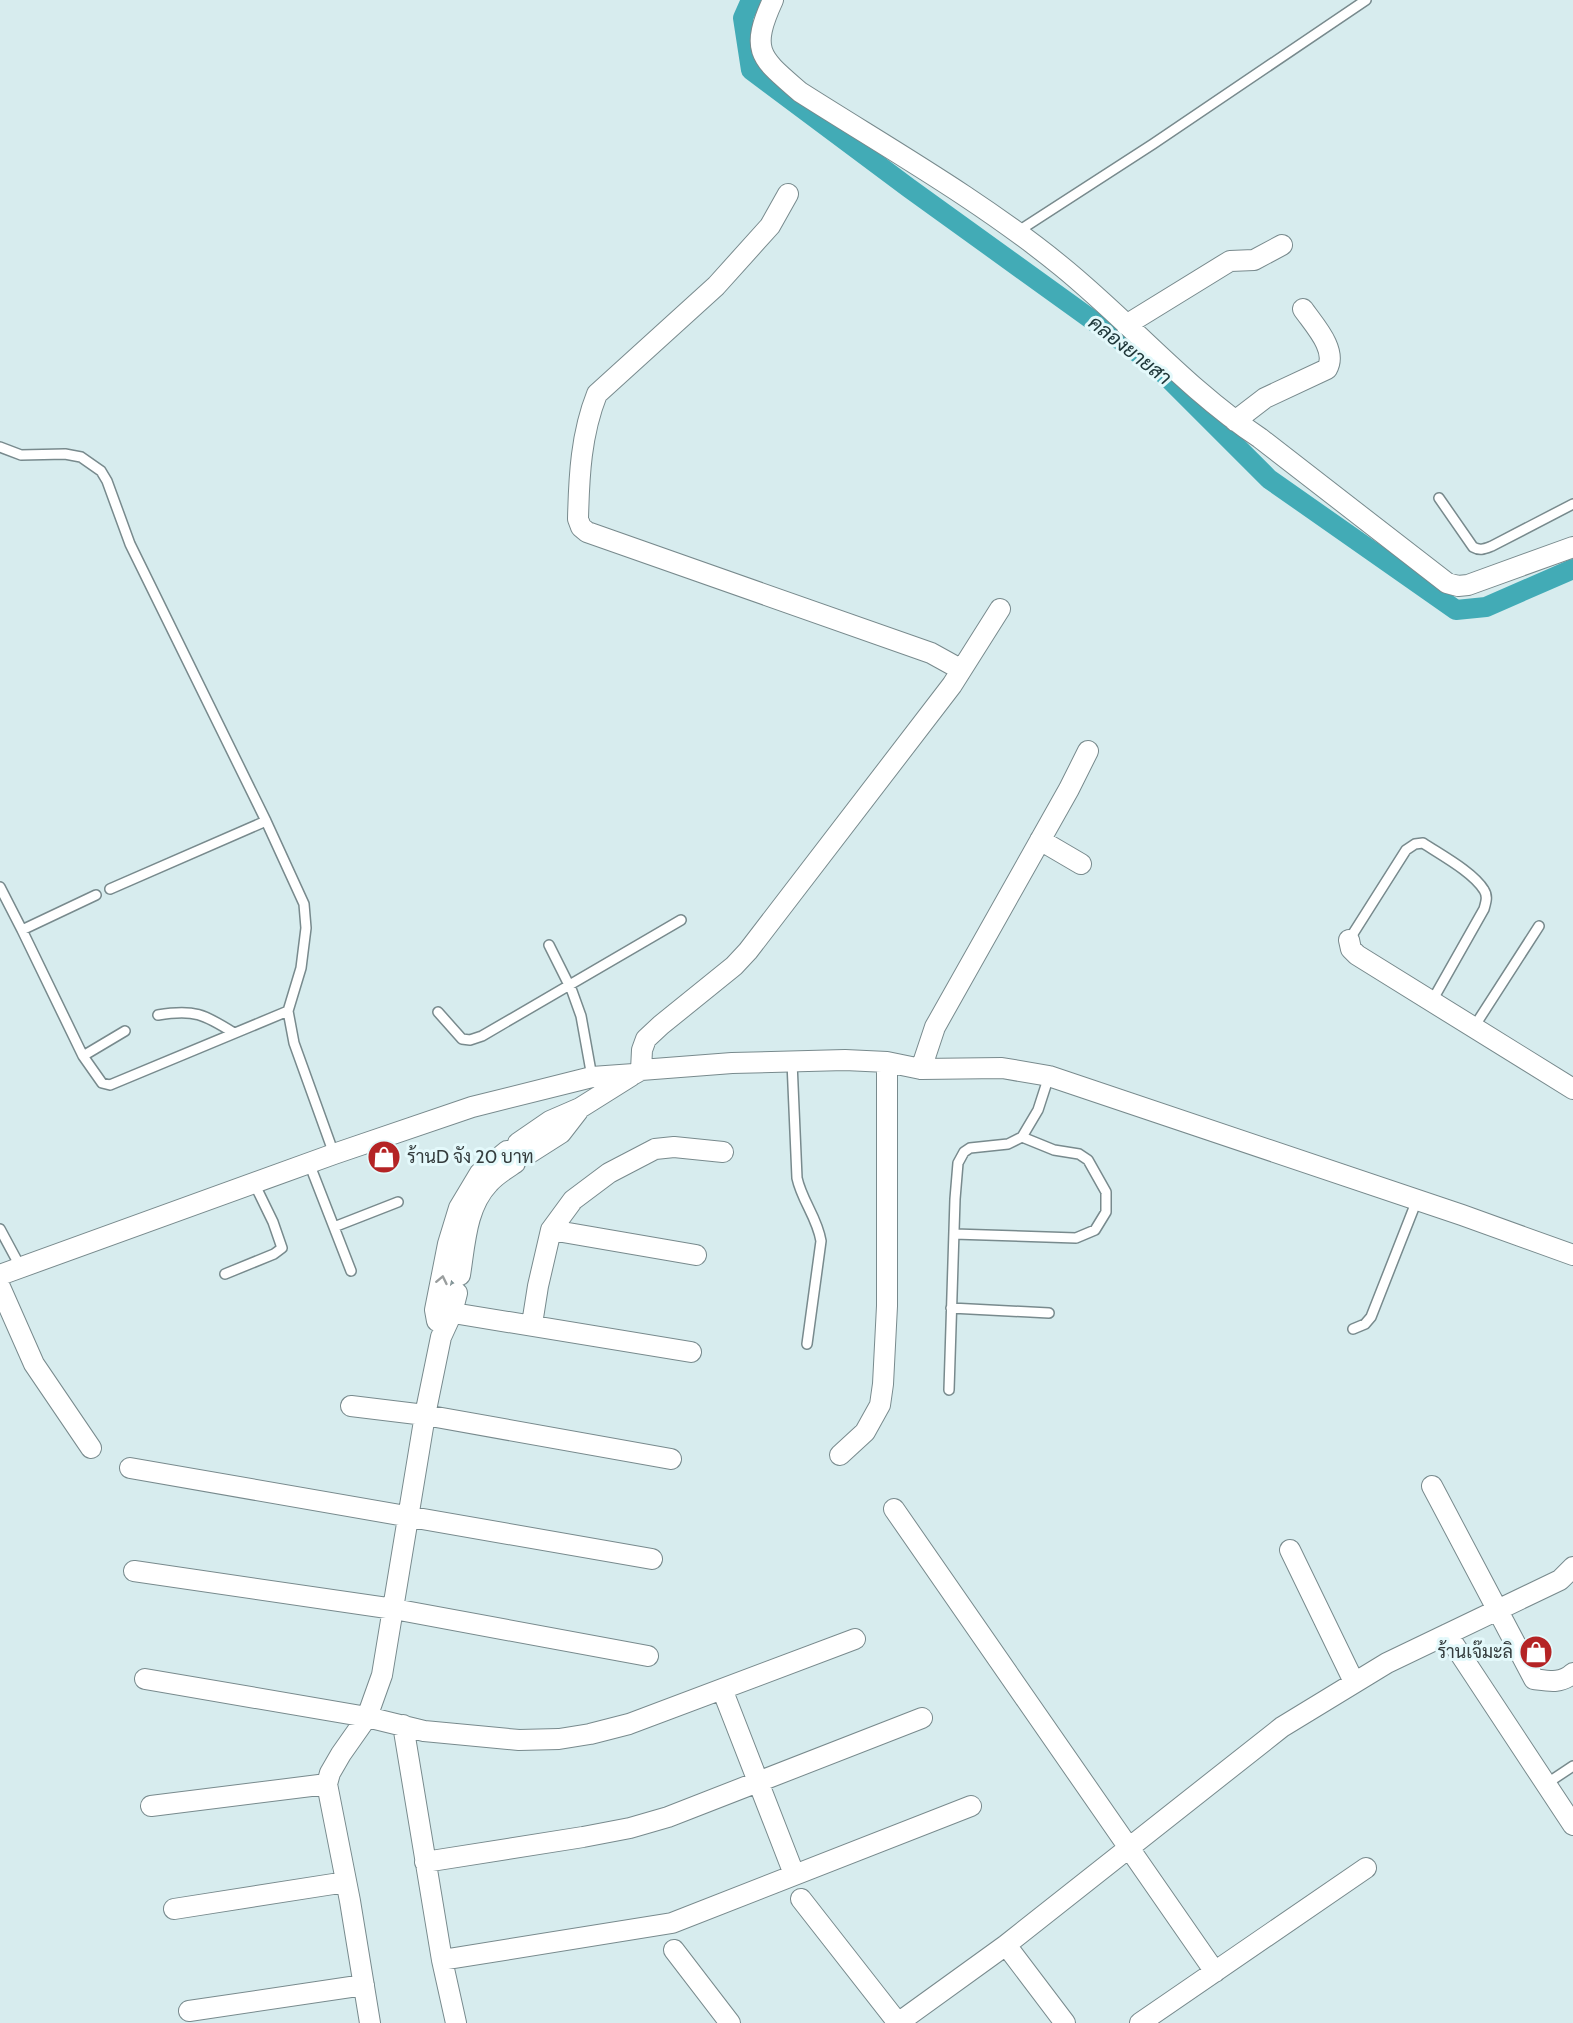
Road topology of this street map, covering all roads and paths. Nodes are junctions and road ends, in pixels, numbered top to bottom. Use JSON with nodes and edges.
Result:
{"nodes":[{"id":1,"x":773,"y":0,"type":"edge"},
{"id":2,"x":1366,"y":0,"type":"edge"},
{"id":3,"x":788,"y":194,"type":"dead end"},
{"id":4,"x":1017,"y":232,"type":"junction"},
{"id":5,"x":1282,"y":245,"type":"dead end"},
{"id":6,"x":1303,"y":309,"type":"dead end"},
{"id":7,"x":1126,"y":325,"type":"junction"},
{"id":8,"x":1234,"y":421,"type":"junction"},
{"id":9,"x":0,"y":447,"type":"edge"},
{"id":10,"x":1439,"y":498,"type":"dead end"},
{"id":11,"x":1573,"y":504,"type":"edge"},
{"id":12,"x":1573,"y":547,"type":"edge"},
{"id":13,"x":1000,"y":609,"type":"dead end"},
{"id":14,"x":960,"y":669,"type":"junction"},
{"id":15,"x":1088,"y":751,"type":"dead end"},
{"id":16,"x":266,"y":821,"type":"junction"},
{"id":17,"x":1040,"y":840,"type":"junction"},
{"id":18,"x":1081,"y":864,"type":"dead end"},
{"id":19,"x":0,"y":887,"type":"edge"},
{"id":20,"x":111,"y":889,"type":"dead end"},
{"id":21,"x":96,"y":895,"type":"dead end"},
{"id":22,"x":681,"y":920,"type":"dead end"},
{"id":23,"x":1539,"y":926,"type":"dead end"},
{"id":24,"x":22,"y":930,"type":"junction"},
{"id":25,"x":1349,"y":940,"type":"joint"},
{"id":26,"x":549,"y":945,"type":"dead end"},
{"id":27,"x":570,"y":986,"type":"junction"},
{"id":28,"x":1432,"y":1001,"type":"junction"},
{"id":29,"x":288,"y":1011,"type":"junction"},
{"id":30,"x":438,"y":1012,"type":"dead end"},
{"id":31,"x":158,"y":1015,"type":"dead end"},
{"id":32,"x":1474,"y":1027,"type":"junction"},
{"id":33,"x":125,"y":1031,"type":"dead end"},
{"id":34,"x":234,"y":1033,"type":"junction"},
{"id":35,"x":83,"y":1056,"type":"junction"},
{"id":36,"x":792,"y":1062,"type":"junction"},
{"id":37,"x":887,"y":1062,"type":"junction"},
{"id":38,"x":921,"y":1069,"type":"junction"},
{"id":39,"x":637,"y":1072,"type":"junction"},
{"id":40,"x":1049,"y":1076,"type":"junction"},
{"id":41,"x":592,"y":1077,"type":"junction"},
{"id":42,"x":1573,"y":1089,"type":"edge"},
{"id":43,"x":1022,"y":1137,"type":"junction"},
{"id":44,"x":723,"y":1152,"type":"dead end"},
{"id":45,"x":334,"y":1154,"type":"junction"},
{"id":46,"x":309,"y":1163,"type":"junction"},
{"id":47,"x":254,"y":1183,"type":"junction"},
{"id":48,"x":1417,"y":1200,"type":"junction"},
{"id":49,"x":398,"y":1202,"type":"dead end"},
{"id":50,"x":465,"y":1210,"type":"junction"},
{"id":51,"x":334,"y":1227,"type":"junction"},
{"id":52,"x":0,"y":1229,"type":"edge"},
{"id":53,"x":551,"y":1230,"type":"junction"},
{"id":54,"x":954,"y":1234,"type":"junction"},
{"id":55,"x":696,"y":1255,"type":"dead end"},
{"id":56,"x":1573,"y":1255,"type":"edge"},
{"id":57,"x":21,"y":1268,"type":"junction"},
{"id":58,"x":351,"y":1271,"type":"dead end"},
{"id":59,"x":225,"y":1274,"type":"dead end"},
{"id":60,"x":0,"y":1275,"type":"edge"},
{"id":61,"x":0,"y":1287,"type":"edge"},
{"id":62,"x":951,"y":1308,"type":"junction"},
{"id":63,"x":444,"y":1311,"type":"junction"},
{"id":64,"x":1049,"y":1312,"type":"dead end"},
{"id":65,"x":532,"y":1324,"type":"junction"},
{"id":66,"x":1353,"y":1329,"type":"dead end"},
{"id":67,"x":807,"y":1344,"type":"dead end"},
{"id":68,"x":691,"y":1352,"type":"dead end"},
{"id":69,"x":949,"y":1390,"type":"dead end"},
{"id":70,"x":351,"y":1406,"type":"dead end"},
{"id":71,"x":425,"y":1415,"type":"junction"},
{"id":72,"x":91,"y":1448,"type":"dead end"},
{"id":73,"x":840,"y":1455,"type":"dead end"},
{"id":74,"x":671,"y":1459,"type":"dead end"},
{"id":75,"x":130,"y":1468,"type":"dead end"},
{"id":76,"x":1432,"y":1486,"type":"dead end"},
{"id":77,"x":894,"y":1509,"type":"dead end"},
{"id":78,"x":409,"y":1516,"type":"junction"},
{"id":79,"x":1290,"y":1550,"type":"dead end"},
{"id":80,"x":652,"y":1559,"type":"dead end"},
{"id":81,"x":134,"y":1571,"type":"dead end"},
{"id":82,"x":1569,"y":1579,"type":"edge"},
{"id":83,"x":394,"y":1609,"type":"junction"},
{"id":84,"x":1497,"y":1612,"type":"junction"},
{"id":85,"x":1447,"y":1635,"type":"junction"},
{"id":86,"x":855,"y":1639,"type":"dead end"},
{"id":87,"x":648,"y":1656,"type":"dead end"},
{"id":88,"x":1573,"y":1674,"type":"edge"},
{"id":89,"x":145,"y":1679,"type":"dead end"},
{"id":90,"x":1354,"y":1682,"type":"junction"},
{"id":91,"x":722,"y":1689,"type":"junction"},
{"id":92,"x":367,"y":1717,"type":"junction"},
{"id":93,"x":922,"y":1718,"type":"dead end"},
{"id":94,"x":403,"y":1725,"type":"junction"},
{"id":95,"x":1573,"y":1766,"type":"edge"},
{"id":96,"x":758,"y":1783,"type":"junction"},
{"id":97,"x":327,"y":1784,"type":"junction"},
{"id":98,"x":1546,"y":1785,"type":"junction"},
{"id":99,"x":151,"y":1806,"type":"dead end"},
{"id":100,"x":971,"y":1806,"type":"dead end"},
{"id":101,"x":1573,"y":1826,"type":"edge"},
{"id":102,"x":1129,"y":1847,"type":"junction"},
{"id":103,"x":425,"y":1862,"type":"junction"},
{"id":104,"x":1366,"y":1868,"type":"dead end"},
{"id":105,"x":794,"y":1874,"type":"junction"},
{"id":106,"x":346,"y":1882,"type":"junction"},
{"id":107,"x":801,"y":1899,"type":"dead end"},
{"id":108,"x":174,"y":1909,"type":"dead end"},
{"id":109,"x":1006,"y":1945,"type":"junction"},
{"id":110,"x":674,"y":1950,"type":"dead end"},
{"id":111,"x":442,"y":1960,"type":"junction"},
{"id":112,"x":1215,"y":1972,"type":"junction"},
{"id":113,"x":364,"y":1985,"type":"junction"},
{"id":114,"x":189,"y":2012,"type":"dead end"},
{"id":115,"x":370,"y":2023,"type":"edge"},
{"id":116,"x":456,"y":2023,"type":"edge"},
{"id":117,"x":730,"y":2023,"type":"edge"},
{"id":118,"x":898,"y":2023,"type":"edge"},
{"id":119,"x":1065,"y":2023,"type":"edge"},
{"id":120,"x":1140,"y":2023,"type":"edge"}],
"edges":[{"from":1,"to":4,"type":"street"},
{"from":2,"to":4,"type":"lane"},
{"from":3,"to":14,"type":"street"},
{"from":4,"to":7,"type":"street"},
{"from":5,"to":7,"type":"street"},
{"from":6,"to":8,"type":"street"},
{"from":7,"to":8,"type":"street"},
{"from":8,"to":12,"type":"street"},
{"from":9,"to":16,"type":"lane"},
{"from":10,"to":11,"type":"lane"},
{"from":13,"to":14,"type":"street"},
{"from":14,"to":39,"type":"street"},
{"from":15,"to":17,"type":"street"},
{"from":16,"to":20,"type":"lane"},
{"from":16,"to":29,"type":"lane"},
{"from":17,"to":18,"type":"street"},
{"from":17,"to":38,"type":"street"},
{"from":19,"to":24,"type":"lane"},
{"from":21,"to":24,"type":"lane"},
{"from":22,"to":27,"type":"lane"},
{"from":23,"to":32,"type":"lane"},
{"from":24,"to":35,"type":"lane"},
{"from":25,"to":28,"type":"street"},
{"from":25,"to":28,"type":"lane"},
{"from":26,"to":27,"type":"lane"},
{"from":27,"to":30,"type":"lane"},
{"from":27,"to":41,"type":"lane"},
{"from":28,"to":32,"type":"street"},
{"from":29,"to":34,"type":"lane"},
{"from":29,"to":45,"type":"lane"},
{"from":31,"to":34,"type":"lane"},
{"from":32,"to":42,"type":"street"},
{"from":33,"to":35,"type":"lane"},
{"from":34,"to":35,"type":"lane"},
{"from":36,"to":37,"type":"street"},
{"from":36,"to":39,"type":"street"},
{"from":36,"to":67,"type":"lane"},
{"from":37,"to":38,"type":"street"},
{"from":37,"to":73,"type":"street"},
{"from":38,"to":40,"type":"street"},
{"from":39,"to":41,"type":"street"},
{"from":39,"to":50,"type":"street"},
{"from":40,"to":43,"type":"lane"},
{"from":40,"to":48,"type":"street"},
{"from":41,"to":45,"type":"street"},
{"from":43,"to":54,"type":"lane"},
{"from":43,"to":54,"type":"lane"},
{"from":44,"to":53,"type":"street"},
{"from":45,"to":46,"type":"street"},
{"from":46,"to":47,"type":"street"},
{"from":46,"to":51,"type":"lane"},
{"from":47,"to":57,"type":"street"},
{"from":47,"to":59,"type":"lane"},
{"from":48,"to":56,"type":"street"},
{"from":48,"to":66,"type":"lane"},
{"from":49,"to":51,"type":"lane"},
{"from":63,"to":50,"type":"street","one_way":true},
{"from":50,"to":63,"type":"street"},
{"from":51,"to":58,"type":"lane"},
{"from":52,"to":57,"type":"lane"},
{"from":53,"to":55,"type":"street"},
{"from":53,"to":65,"type":"street"},
{"from":54,"to":62,"type":"lane"},
{"from":57,"to":60,"type":"street"},
{"from":61,"to":72,"type":"street"},
{"from":62,"to":64,"type":"lane"},
{"from":62,"to":69,"type":"lane"},
{"from":63,"to":65,"type":"street"},
{"from":63,"to":71,"type":"street"},
{"from":65,"to":68,"type":"street"},
{"from":70,"to":71,"type":"street"},
{"from":71,"to":74,"type":"street"},
{"from":71,"to":78,"type":"street"},
{"from":75,"to":78,"type":"street"},
{"from":76,"to":84,"type":"street"},
{"from":77,"to":102,"type":"street"},
{"from":78,"to":80,"type":"street"},
{"from":78,"to":83,"type":"street"},
{"from":79,"to":90,"type":"street"},
{"from":81,"to":83,"type":"street"},
{"from":82,"to":84,"type":"street"},
{"from":83,"to":87,"type":"street"},
{"from":83,"to":92,"type":"street"},
{"from":84,"to":85,"type":"street"},
{"from":84,"to":88,"type":"street"},
{"from":85,"to":90,"type":"street"},
{"from":85,"to":98,"type":"street"},
{"from":86,"to":91,"type":"street"},
{"from":89,"to":92,"type":"street"},
{"from":90,"to":102,"type":"street"},
{"from":91,"to":94,"type":"street"},
{"from":91,"to":96,"type":"street"},
{"from":92,"to":94,"type":"street"},
{"from":92,"to":97,"type":"street"},
{"from":93,"to":96,"type":"street"},
{"from":94,"to":103,"type":"street"},
{"from":95,"to":98,"type":"lane"},
{"from":96,"to":103,"type":"street"},
{"from":96,"to":105,"type":"street"},
{"from":97,"to":99,"type":"street"},
{"from":97,"to":106,"type":"street"},
{"from":98,"to":101,"type":"street"},
{"from":100,"to":105,"type":"street"},
{"from":102,"to":109,"type":"street"},
{"from":102,"to":112,"type":"street"},
{"from":103,"to":111,"type":"street"},
{"from":104,"to":112,"type":"street"},
{"from":105,"to":111,"type":"street"},
{"from":106,"to":108,"type":"street"},
{"from":106,"to":113,"type":"street"},
{"from":107,"to":118,"type":"street"},
{"from":109,"to":118,"type":"street"},
{"from":109,"to":119,"type":"street"},
{"from":110,"to":117,"type":"street"},
{"from":111,"to":116,"type":"street"},
{"from":112,"to":120,"type":"street"},
{"from":113,"to":114,"type":"street"},
{"from":113,"to":115,"type":"street"}]}
